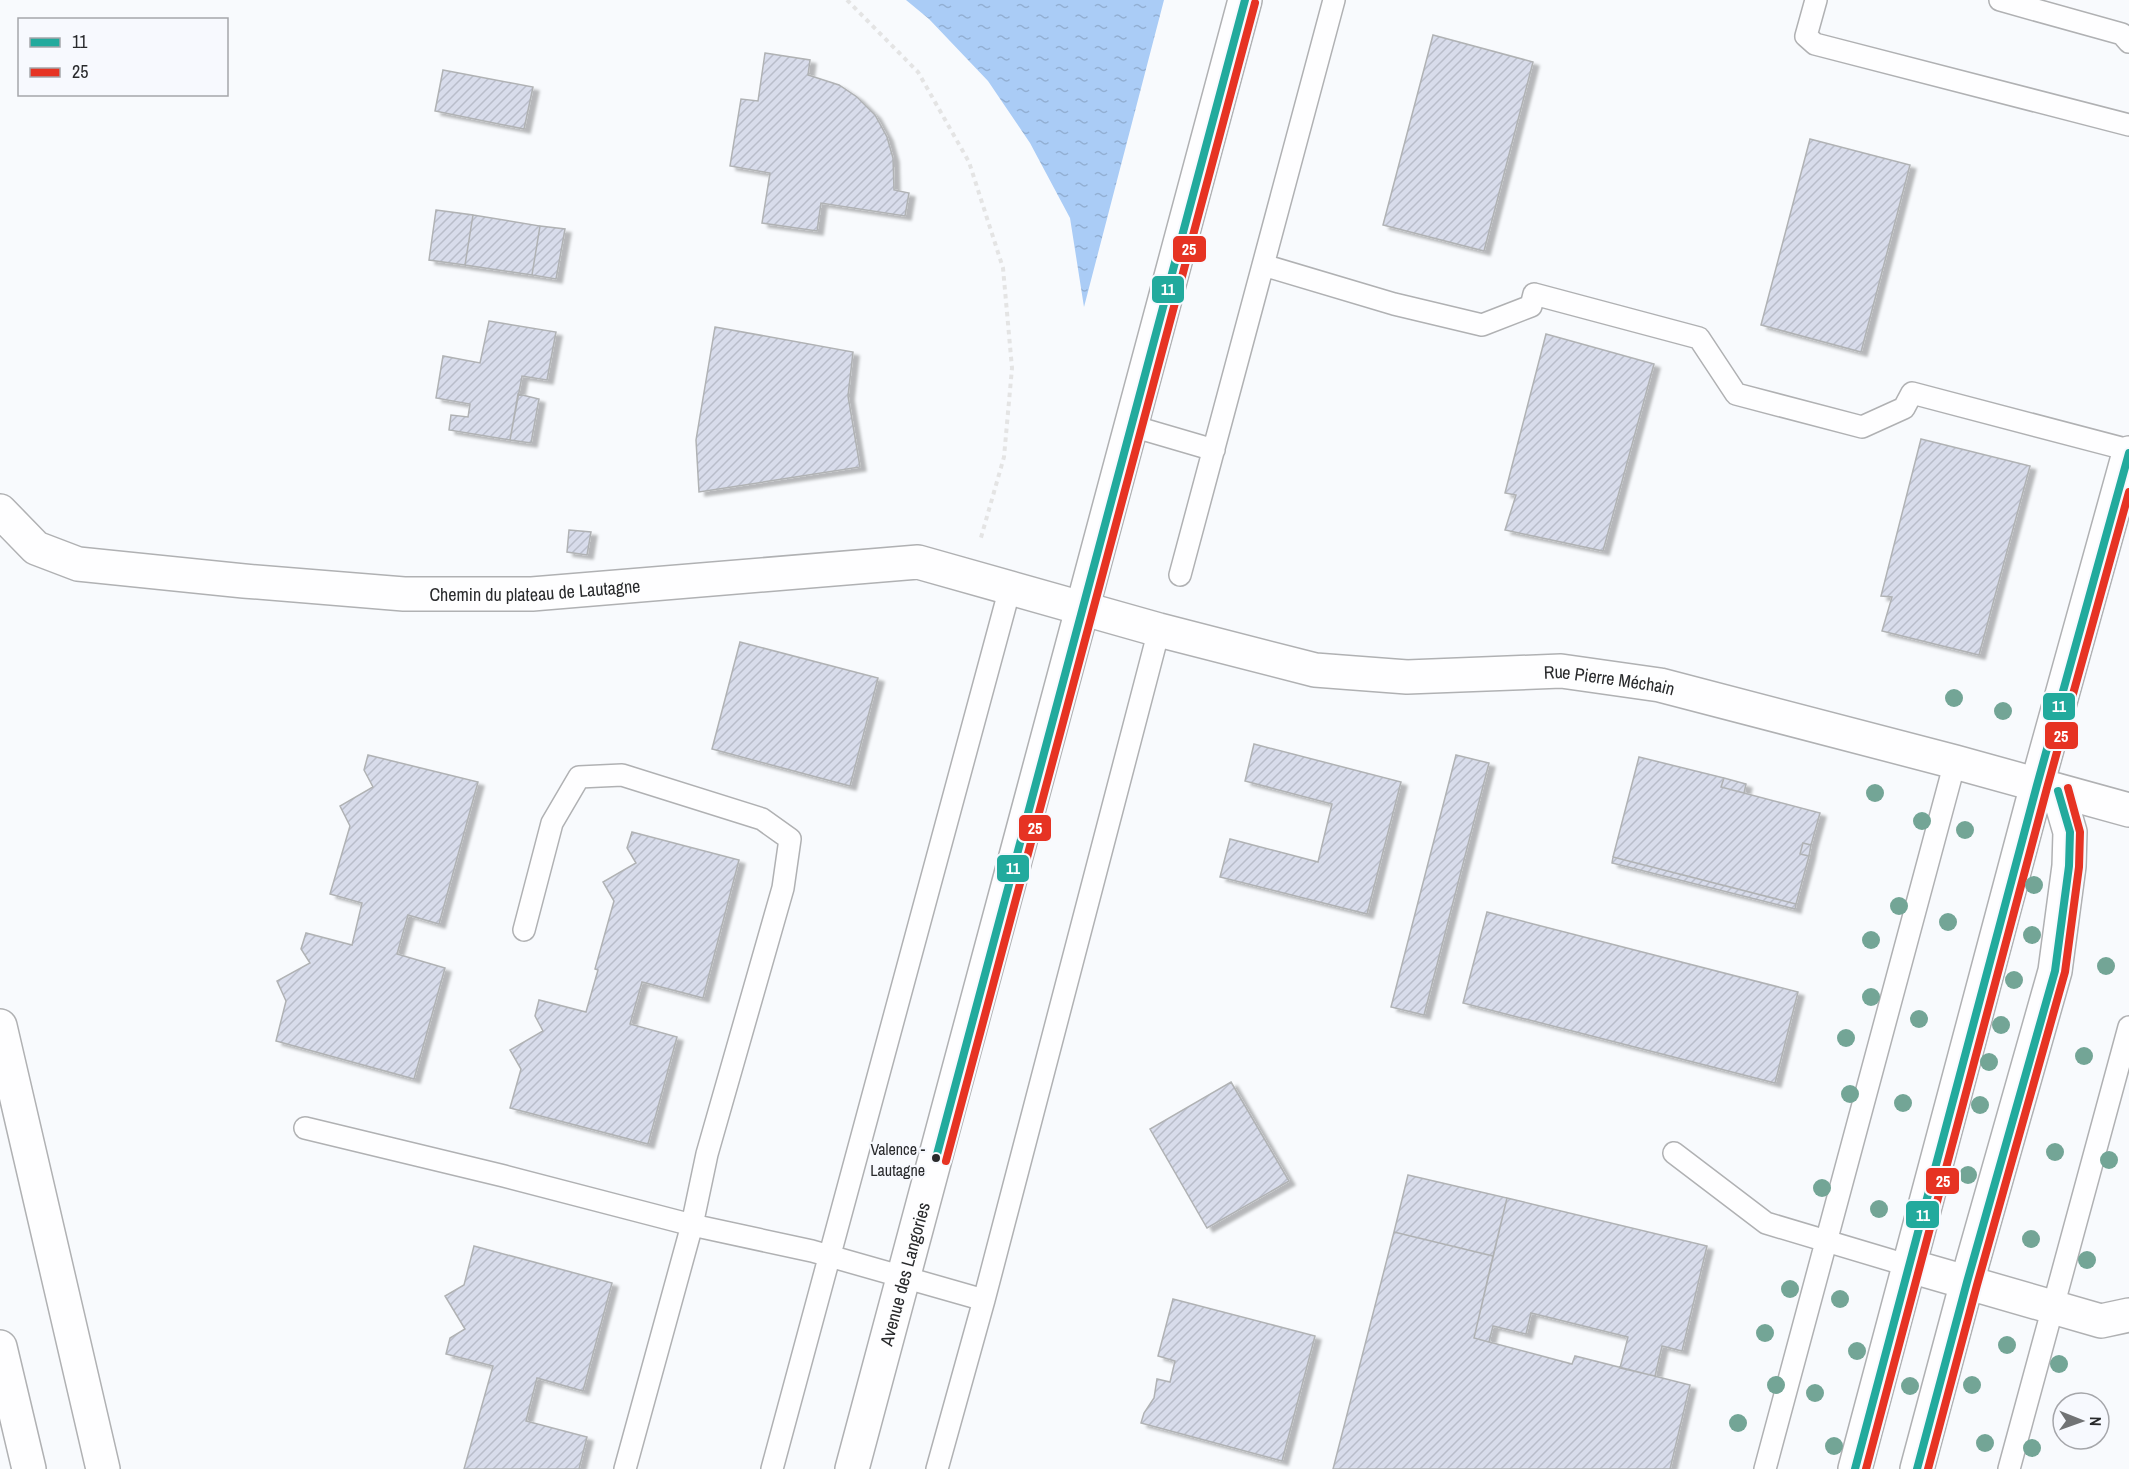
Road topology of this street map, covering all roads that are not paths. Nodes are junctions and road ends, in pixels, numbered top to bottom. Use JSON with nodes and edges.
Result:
{"nodes":[{"id":1,"x":1245,"y":0,"type":"edge"},
{"id":2,"x":1334,"y":0,"type":"edge"},
{"id":3,"x":1816,"y":0,"type":"edge"},
{"id":4,"x":2000,"y":0,"type":"edge"},
{"id":5,"x":2129,"y":42,"type":"edge"},
{"id":6,"x":2129,"y":125,"type":"edge"},
{"id":7,"x":1263,"y":265,"type":"junction"},
{"id":8,"x":1132,"y":426,"type":"junction"},
{"id":9,"x":1214,"y":450,"type":"junction"},
{"id":10,"x":2129,"y":452,"type":"edge"},
{"id":11,"x":0,"y":511,"type":"edge"},
{"id":12,"x":1180,"y":576,"type":"dead end"},
{"id":13,"x":1010,"y":588,"type":"junction"},
{"id":14,"x":1082,"y":607,"type":"junction"},
{"id":15,"x":1159,"y":630,"type":"junction"},
{"id":16,"x":1955,"y":762,"type":"junction"},
{"id":17,"x":2048,"y":788,"type":"junction"},
{"id":18,"x":2129,"y":810,"type":"edge"},
{"id":19,"x":524,"y":930,"type":"dead end"},
{"id":20,"x":0,"y":1026,"type":"edge"},
{"id":21,"x":2129,"y":1027,"type":"edge"},
{"id":22,"x":305,"y":1128,"type":"dead end"},
{"id":23,"x":1674,"y":1153,"type":"dead end"},
{"id":24,"x":692,"y":1225,"type":"junction"},
{"id":25,"x":1826,"y":1241,"type":"junction"},
{"id":26,"x":830,"y":1256,"type":"junction"},
{"id":27,"x":1910,"y":1266,"type":"junction"},
{"id":28,"x":904,"y":1278,"type":"junction"},
{"id":29,"x":1967,"y":1282,"type":"junction"},
{"id":30,"x":984,"y":1300,"type":"junction"},
{"id":31,"x":2053,"y":1307,"type":"junction"},
{"id":32,"x":2129,"y":1315,"type":"edge"},
{"id":33,"x":0,"y":1347,"type":"edge"},
{"id":34,"x":29,"y":1469,"type":"edge"},
{"id":35,"x":103,"y":1469,"type":"edge"},
{"id":36,"x":625,"y":1469,"type":"edge"},
{"id":37,"x":772,"y":1469,"type":"edge"},
{"id":38,"x":852,"y":1469,"type":"edge"},
{"id":39,"x":937,"y":1469,"type":"edge"},
{"id":40,"x":1765,"y":1469,"type":"edge"},
{"id":41,"x":1855,"y":1469,"type":"edge"},
{"id":42,"x":1917,"y":1469,"type":"edge"},
{"id":43,"x":2010,"y":1469,"type":"edge"}],
"edges":[{"from":1,"to":8,"type":"main road","name":"Avenue des Langories"},
{"from":2,"to":7,"type":"lane"},
{"from":3,"to":6,"type":"lane"},
{"from":4,"to":5,"type":"lane"},
{"from":7,"to":9,"type":"lane"},
{"from":7,"to":10,"type":"lane"},
{"from":8,"to":9,"type":"lane"},
{"from":8,"to":14,"type":"main road","name":"Avenue des Langories"},
{"from":9,"to":12,"type":"lane"},
{"from":10,"to":17,"type":"main road"},
{"from":11,"to":13,"type":"main road","name":"Chemin du plateau de Lautagne"},
{"from":13,"to":14,"type":"main road","name":"Chemin du plateau de Lautagne"},
{"from":13,"to":26,"type":"lane"},
{"from":14,"to":15,"type":"main road","name":"Rue Pierre Méchain"},
{"from":14,"to":28,"type":"main road","name":"Avenue des Langories"},
{"from":15,"to":16,"type":"main road","name":"Rue Pierre Méchain"},
{"from":15,"to":30,"type":"lane"},
{"from":16,"to":17,"type":"main road","name":"Rue Pierre Méchain"},
{"from":16,"to":25,"type":"lane"},
{"from":17,"to":18,"type":"main road","name":"Rue Pierre Méchain"},
{"from":17,"to":27,"type":"main road"},
{"from":17,"to":29,"type":"main road"},
{"from":19,"to":24,"type":"lane"},
{"from":20,"to":35,"type":"main road"},
{"from":21,"to":31,"type":"lane"},
{"from":22,"to":24,"type":"lane"},
{"from":23,"to":25,"type":"lane"},
{"from":24,"to":26,"type":"lane"},
{"from":24,"to":36,"type":"lane"},
{"from":25,"to":27,"type":"lane"},
{"from":25,"to":40,"type":"lane"},
{"from":26,"to":28,"type":"lane"},
{"from":26,"to":37,"type":"lane"},
{"from":27,"to":29,"type":"main road"},
{"from":27,"to":41,"type":"main road"},
{"from":28,"to":30,"type":"lane"},
{"from":28,"to":38,"type":"main road","name":"Avenue des Langories"},
{"from":29,"to":31,"type":"main road"},
{"from":29,"to":42,"type":"main road"},
{"from":30,"to":39,"type":"lane"},
{"from":31,"to":32,"type":"main road"},
{"from":31,"to":43,"type":"lane"},
{"from":33,"to":34,"type":"main road"}]}
